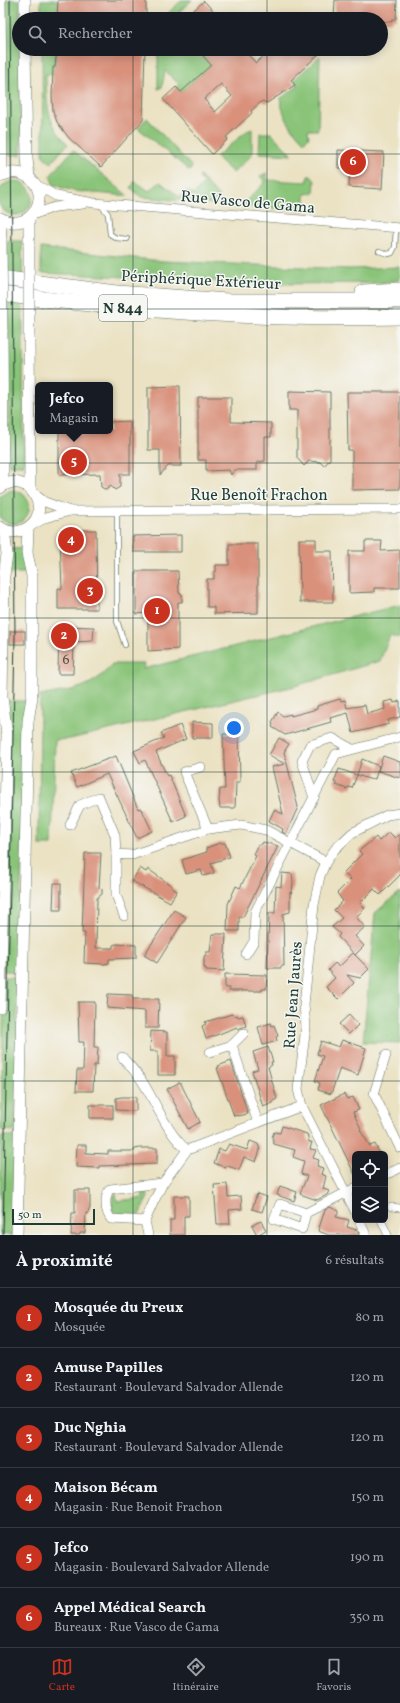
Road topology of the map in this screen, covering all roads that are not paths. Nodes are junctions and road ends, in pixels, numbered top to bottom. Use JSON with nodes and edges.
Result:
{"nodes":[{"id":1,"x":0,"y":0,"type":"edge"},
{"id":2,"x":25,"y":0,"type":"edge"},
{"id":3,"x":25,"y":12,"type":"edge"},
{"id":4,"x":0,"y":49,"type":"edge"},
{"id":5,"x":26,"y":56,"type":"edge"},
{"id":6,"x":0,"y":174,"type":"edge"},
{"id":7,"x":0,"y":177,"type":"edge"},
{"id":8,"x":32,"y":180,"type":"junction"},
{"id":9,"x":97,"y":204,"type":"junction"},
{"id":10,"x":31,"y":216,"type":"junction"},
{"id":11,"x":0,"y":218,"type":"edge"},
{"id":12,"x":398,"y":228,"type":"edge"},
{"id":13,"x":127,"y":239,"type":"dead end"},
{"id":14,"x":1,"y":240,"type":"edge"},
{"id":15,"x":379,"y":251,"type":"dead end"},
{"id":16,"x":0,"y":278,"type":"edge"},
{"id":17,"x":400,"y":290,"type":"edge"},
{"id":18,"x":0,"y":294,"type":"edge"},
{"id":19,"x":400,"y":301,"type":"edge"},
{"id":20,"x":300,"y":302,"type":"junction"},
{"id":21,"x":400,"y":317,"type":"edge"},
{"id":22,"x":2,"y":486,"type":"edge"},
{"id":23,"x":33,"y":492,"type":"junction"},
{"id":24,"x":400,"y":509,"type":"edge"},
{"id":25,"x":117,"y":510,"type":"junction"},
{"id":26,"x":70,"y":511,"type":"junction"},
{"id":27,"x":30,"y":527,"type":"junction"},
{"id":28,"x":2,"y":528,"type":"edge"},
{"id":29,"x":125,"y":645,"type":"dead end"},
{"id":30,"x":3,"y":732,"type":"edge"},
{"id":31,"x":400,"y":737,"type":"edge"},
{"id":32,"x":352,"y":749,"type":"junction"},
{"id":33,"x":201,"y":767,"type":"dead end"},
{"id":34,"x":314,"y":798,"type":"junction"},
{"id":35,"x":400,"y":813,"type":"edge"},
{"id":36,"x":70,"y":825,"type":"dead end"},
{"id":37,"x":208,"y":829,"type":"junction"},
{"id":38,"x":291,"y":842,"type":"junction"},
{"id":39,"x":116,"y":854,"type":"junction"},
{"id":40,"x":326,"y":862,"type":"junction"},
{"id":41,"x":124,"y":916,"type":"dead end"},
{"id":42,"x":246,"y":954,"type":"dead end"},
{"id":43,"x":0,"y":1008,"type":"edge"},
{"id":44,"x":244,"y":1033,"type":"dead end"},
{"id":45,"x":232,"y":1045,"type":"junction"},
{"id":46,"x":210,"y":1052,"type":"dead end"},
{"id":47,"x":386,"y":1055,"type":"dead end"},
{"id":48,"x":122,"y":1057,"type":"dead end"},
{"id":49,"x":302,"y":1106,"type":"junction"},
{"id":50,"x":258,"y":1123,"type":"junction"},
{"id":51,"x":400,"y":1148,"type":"edge"},
{"id":52,"x":187,"y":1150,"type":"junction"},
{"id":53,"x":400,"y":1168,"type":"edge"},
{"id":54,"x":388,"y":1174,"type":"edge"},
{"id":55,"x":164,"y":1183,"type":"junction"},
{"id":56,"x":352,"y":1190,"type":"edge"},
{"id":57,"x":346,"y":1193,"type":"junction"},
{"id":58,"x":352,"y":1202,"type":"edge"},
{"id":59,"x":391,"y":1207,"type":"dead end"},
{"id":60,"x":400,"y":1208,"type":"edge"},
{"id":61,"x":306,"y":1213,"type":"junction"},
{"id":62,"x":144,"y":1221,"type":"junction"},
{"id":63,"x":360,"y":1223,"type":"edge"},
{"id":64,"x":382,"y":1223,"type":"edge"},
{"id":65,"x":302,"y":1232,"type":"edge"},
{"id":66,"x":17,"y":1235,"type":"edge"},
{"id":67,"x":148,"y":1235,"type":"edge"},
{"id":68,"x":366,"y":1235,"type":"edge"},
{"id":69,"x":388,"y":1235,"type":"edge"}],
"edges":[{"from":1,"to":4,"type":"street"},
{"from":2,"to":3,"type":"street"},
{"from":4,"to":6,"type":"street"},
{"from":5,"to":8,"type":"street"},
{"from":7,"to":8,"type":"street"},
{"from":8,"to":9,"type":"street","name":"Rue Vasco de Gama"},
{"from":8,"to":10,"type":"street"},
{"from":9,"to":10,"type":"street","name":"Rue Vasco de Gama"},
{"from":9,"to":12,"type":"street","name":"Rue Vasco de Gama"},
{"from":9,"to":13,"type":"lane"},
{"from":10,"to":11,"type":"street"},
{"from":10,"to":23,"type":"street","bridge":true},
{"from":11,"to":14,"type":"street"},
{"from":12,"to":15,"type":"lane"},
{"from":14,"to":22,"type":"street","bridge":true},
{"from":16,"to":20,"type":"highway","name":"Périphérique Extérieur","number":"N 844"},
{"from":17,"to":20,"type":"highway"},
{"from":18,"to":21,"type":"highway","number":"N 844"},
{"from":19,"to":20,"type":"highway","name":"Périphérique Extérieur","number":"N 844"},
{"from":22,"to":23,"type":"street"},
{"from":23,"to":26,"type":"street"},
{"from":23,"to":27,"type":"street"},
{"from":24,"to":25,"type":"street","name":"Rue Benoît Frachon"},
{"from":25,"to":26,"type":"street","name":"Rue Benoît Frachon"},
{"from":25,"to":29,"type":"lane"},
{"from":26,"to":27,"type":"street"},
{"from":27,"to":28,"type":"street"},
{"from":27,"to":66,"type":"street"},
{"from":28,"to":30,"type":"street"},
{"from":30,"to":43,"type":"street"},
{"from":31,"to":32,"type":"street"},
{"from":32,"to":34,"type":"street"},
{"from":32,"to":34,"type":"street"},
{"from":33,"to":37,"type":"street"},
{"from":34,"to":38,"type":"street"},
{"from":35,"to":40,"type":"street","name":"Rue Jean Jaurès"},
{"from":36,"to":39,"type":"street"},
{"from":37,"to":38,"type":"street"},
{"from":37,"to":39,"type":"street"},
{"from":38,"to":40,"type":"street"},
{"from":38,"to":42,"type":"street"},
{"from":39,"to":41,"type":"street"},
{"from":40,"to":49,"type":"street","name":"Rue Jean Jaurès"},
{"from":44,"to":45,"type":"street"},
{"from":45,"to":46,"type":"street"},
{"from":45,"to":50,"type":"street"},
{"from":47,"to":51,"type":"street"},
{"from":48,"to":52,"type":"street"},
{"from":49,"to":50,"type":"street"},
{"from":49,"to":57,"type":"street","name":"Rue Jean Jaurès"},
{"from":50,"to":52,"type":"street"},
{"from":52,"to":55,"type":"street"},
{"from":53,"to":54,"type":"street"},
{"from":55,"to":62,"type":"street"},
{"from":55,"to":62,"type":"street"},
{"from":56,"to":57,"type":"street"},
{"from":57,"to":58,"type":"street","name":"Rue Jean Jaurès"},
{"from":57,"to":61,"type":"street"},
{"from":59,"to":60,"type":"street"},
{"from":61,"to":65,"type":"street"},
{"from":61,"to":65,"type":"street"},
{"from":62,"to":67,"type":"street"},
{"from":63,"to":68,"type":"street"},
{"from":64,"to":69,"type":"street"}]}
